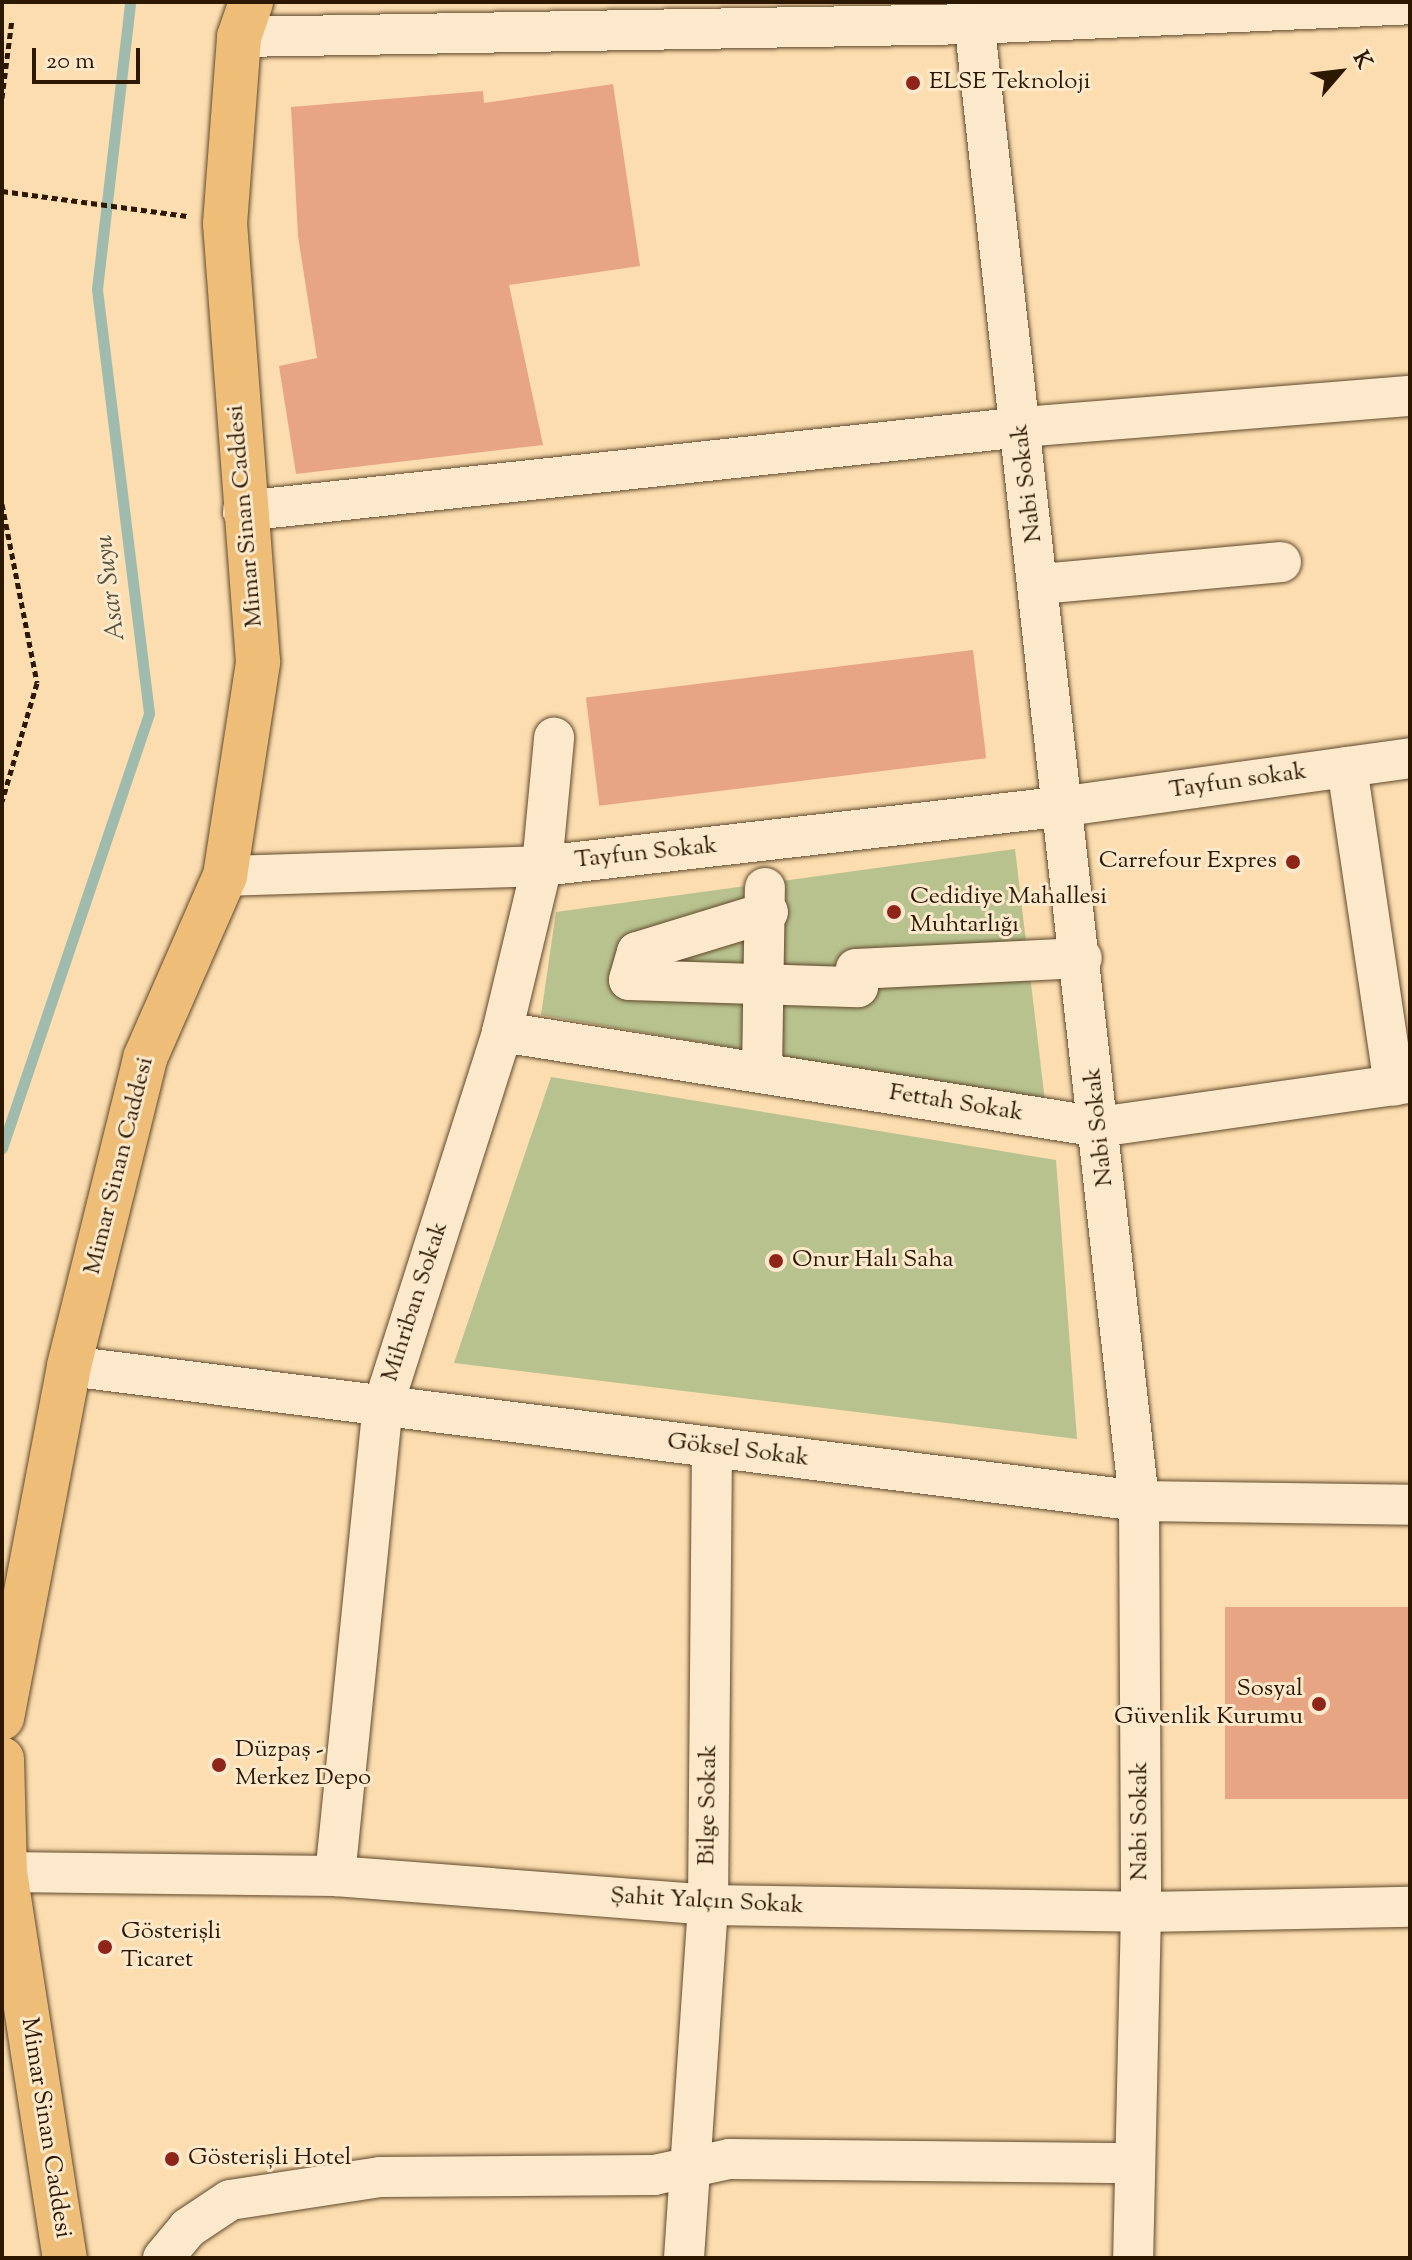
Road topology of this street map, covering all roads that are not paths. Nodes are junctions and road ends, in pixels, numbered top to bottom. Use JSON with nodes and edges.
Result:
{"nodes":[{"id":1,"x":1410,"y":4,"type":"edge"},
{"id":2,"x":973,"y":13,"type":"edge"},
{"id":3,"x":245,"y":20,"type":"edge"},
{"id":4,"x":1410,"y":396,"type":"edge"},
{"id":5,"x":1022,"y":427,"type":"junction"},
{"id":6,"x":243,"y":511,"type":"junction"},
{"id":7,"x":1281,"y":562,"type":"dead end"},
{"id":8,"x":1040,"y":584,"type":"junction"},
{"id":9,"x":554,"y":738,"type":"dead end"},
{"id":10,"x":1410,"y":758,"type":"edge"},
{"id":11,"x":1347,"y":767,"type":"junction"},
{"id":12,"x":1066,"y":806,"type":"junction"},
{"id":13,"x":542,"y":866,"type":"junction"},
{"id":14,"x":225,"y":876,"type":"junction"},
{"id":15,"x":1082,"y":958,"type":"junction"},
{"id":16,"x":767,"y":984,"type":"junction"},
{"id":17,"x":502,"y":1032,"type":"junction"},
{"id":18,"x":762,"y":1073,"type":"junction"},
{"id":19,"x":1402,"y":1085,"type":"edge"},
{"id":20,"x":1099,"y":1127,"type":"junction"},
{"id":21,"x":69,"y":1366,"type":"junction"},
{"id":22,"x":383,"y":1406,"type":"junction"},
{"id":23,"x":712,"y":1447,"type":"junction"},
{"id":24,"x":1139,"y":1501,"type":"junction"},
{"id":25,"x":1410,"y":1505,"type":"edge"},
{"id":26,"x":2,"y":1718,"type":"edge"},
{"id":27,"x":2,"y":1759,"type":"edge"},
{"id":28,"x":5,"y":1872,"type":"junction"},
{"id":29,"x":335,"y":1876,"type":"junction"},
{"id":30,"x":708,"y":1905,"type":"junction"},
{"id":31,"x":1410,"y":1907,"type":"edge"},
{"id":32,"x":1141,"y":1912,"type":"junction"},
{"id":33,"x":1135,"y":2163,"type":"junction"},
{"id":34,"x":686,"y":2166,"type":"junction"},
{"id":35,"x":65,"y":2258,"type":"edge"},
{"id":36,"x":163,"y":2258,"type":"edge"},
{"id":37,"x":684,"y":2258,"type":"edge"},
{"id":38,"x":1133,"y":2258,"type":"edge"}],
"edges":[{"from":1,"to":2,"type":"street"},
{"from":2,"to":3,"type":"street"},
{"from":2,"to":5,"type":"street","name":"Nabi Sokak"},
{"from":3,"to":6,"type":"main road","name":"Mimar Sinan Caddesi"},
{"from":4,"to":5,"type":"street"},
{"from":5,"to":6,"type":"street"},
{"from":5,"to":8,"type":"street","name":"Nabi Sokak"},
{"from":6,"to":14,"type":"main road","name":"Mimar Sinan Caddesi"},
{"from":7,"to":8,"type":"street"},
{"from":8,"to":12,"type":"street","name":"Nabi Sokak"},
{"from":9,"to":13,"type":"street","name":"Mihriban Sokak"},
{"from":10,"to":11,"type":"street","name":"Tayfun sokak"},
{"from":11,"to":12,"type":"street","name":"Tayfun sokak"},
{"from":11,"to":19,"type":"street"},
{"from":12,"to":13,"type":"street","name":"Tayfun Sokak"},
{"from":12,"to":15,"type":"street","name":"Nabi Sokak"},
{"from":13,"to":14,"type":"street","name":"Tayfun Sokak"},
{"from":13,"to":17,"type":"street","name":"Mihriban Sokak"},
{"from":14,"to":21,"type":"main road","name":"Mimar Sinan Caddesi"},
{"from":15,"to":16,"type":"street"},
{"from":15,"to":20,"type":"street","name":"Nabi Sokak"},
{"from":16,"to":16,"type":"street"},
{"from":16,"to":18,"type":"street"},
{"from":17,"to":18,"type":"street","name":"Fettah Sokak"},
{"from":17,"to":22,"type":"street","name":"Mihriban Sokak"},
{"from":18,"to":20,"type":"street","name":"Fettah Sokak"},
{"from":19,"to":20,"type":"street","name":"Fettah Sokak"},
{"from":20,"to":24,"type":"street","name":"Nabi Sokak"},
{"from":21,"to":22,"type":"street","name":"Göksel Sokak"},
{"from":21,"to":26,"type":"main road","name":"Mimar Sinan Caddesi"},
{"from":22,"to":23,"type":"street","name":"Göksel Sokak"},
{"from":22,"to":29,"type":"street","name":"Mihriban Sokak"},
{"from":23,"to":24,"type":"street","name":"Göksel Sokak"},
{"from":23,"to":30,"type":"street","name":"Bilge Sokak"},
{"from":24,"to":25,"type":"street","name":"Göksel Sokak"},
{"from":24,"to":32,"type":"street","name":"Nabi Sokak"},
{"from":27,"to":28,"type":"main road","name":"Mimar Sinan Caddesi"},
{"from":28,"to":29,"type":"street","name":"Şahit Yalçın Sokak"},
{"from":28,"to":35,"type":"main road","name":"Mimar Sinan Caddesi"},
{"from":29,"to":30,"type":"street","name":"Şahit Yalçın Sokak"},
{"from":30,"to":32,"type":"street","name":"Şahit Yalçın Sokak"},
{"from":30,"to":34,"type":"street","name":"Bilge Sokak"},
{"from":31,"to":32,"type":"street","name":"Şahit Yalçın Sokak"},
{"from":32,"to":33,"type":"street","name":"Nabi Sokak"},
{"from":33,"to":34,"type":"street"},
{"from":33,"to":38,"type":"street","name":"Nabi Sokak"},
{"from":34,"to":36,"type":"street"},
{"from":34,"to":37,"type":"street","name":"Bilge Sokak"}]}
